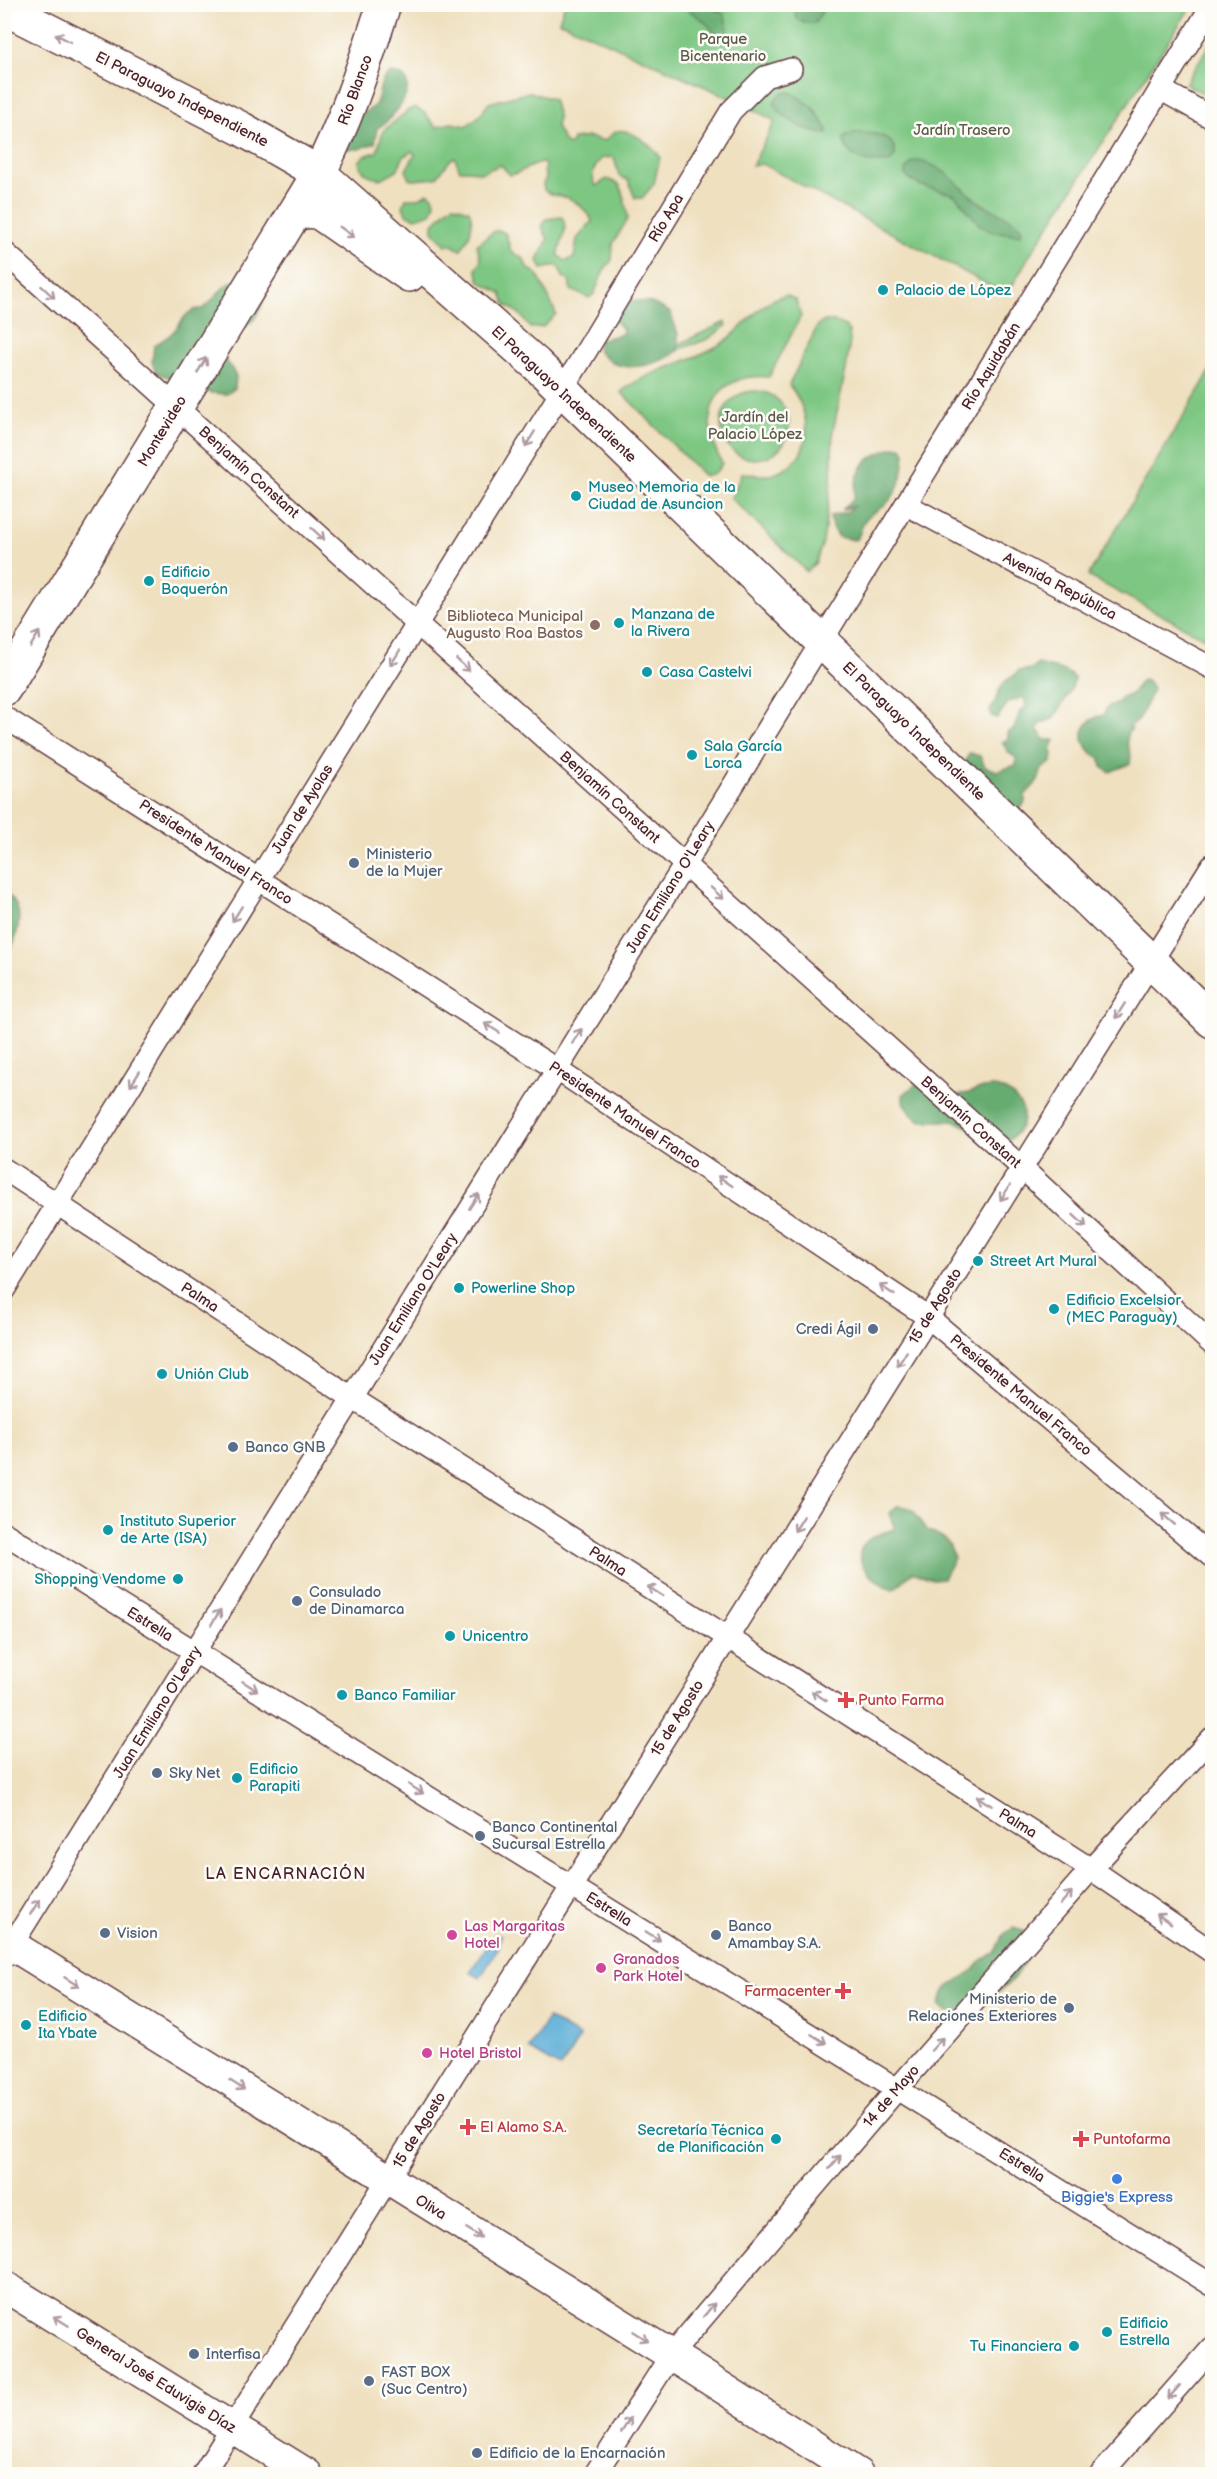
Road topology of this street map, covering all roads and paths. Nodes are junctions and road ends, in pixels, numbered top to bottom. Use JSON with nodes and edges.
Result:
{"nodes":[{"id":1,"x":384,"y":4,"type":"edge"},
{"id":2,"x":1212,"y":4,"type":"edge"},
{"id":3,"x":4,"y":8,"type":"edge"},
{"id":4,"x":791,"y":69,"type":"dead end"},
{"id":5,"x":1160,"y":89,"type":"junction"},
{"id":6,"x":1212,"y":118,"type":"edge"},
{"id":7,"x":320,"y":173,"type":"junction"},
{"id":8,"x":295,"y":213,"type":"junction"},
{"id":9,"x":4,"y":252,"type":"edge"},
{"id":10,"x":536,"y":364,"type":"junction"},
{"id":11,"x":561,"y":389,"type":"junction"},
{"id":12,"x":176,"y":407,"type":"junction"},
{"id":13,"x":906,"y":505,"type":"junction"},
{"id":14,"x":416,"y":623,"type":"junction"},
{"id":15,"x":822,"y":642,"type":"junction"},
{"id":16,"x":1212,"y":668,"type":"edge"},
{"id":17,"x":4,"y":688,"type":"edge"},
{"id":18,"x":4,"y":717,"type":"edge"},
{"id":19,"x":685,"y":864,"type":"junction"},
{"id":20,"x":1212,"y":865,"type":"edge"},
{"id":21,"x":258,"y":879,"type":"junction"},
{"id":22,"x":1151,"y":961,"type":"junction"},
{"id":23,"x":1212,"y":1021,"type":"edge"},
{"id":24,"x":556,"y":1069,"type":"junction"},
{"id":25,"x":1022,"y":1167,"type":"junction"},
{"id":26,"x":4,"y":1169,"type":"edge"},
{"id":27,"x":58,"y":1203,"type":"junction"},
{"id":28,"x":4,"y":1290,"type":"edge"},
{"id":29,"x":928,"y":1317,"type":"junction"},
{"id":30,"x":1212,"y":1344,"type":"edge"},
{"id":31,"x":352,"y":1398,"type":"junction"},
{"id":32,"x":4,"y":1533,"type":"edge"},
{"id":33,"x":1212,"y":1557,"type":"edge"},
{"id":34,"x":727,"y":1638,"type":"junction"},
{"id":35,"x":194,"y":1652,"type":"junction"},
{"id":36,"x":1212,"y":1738,"type":"edge"},
{"id":37,"x":1091,"y":1869,"type":"junction"},
{"id":38,"x":572,"y":1886,"type":"junction"},
{"id":39,"x":7,"y":1947,"type":"edge"},
{"id":40,"x":1212,"y":1952,"type":"edge"},
{"id":41,"x":898,"y":2088,"type":"junction"},
{"id":42,"x":388,"y":2180,"type":"junction"},
{"id":43,"x":1212,"y":2284,"type":"edge"},
{"id":44,"x":4,"y":2286,"type":"edge"},
{"id":45,"x":1212,"y":2348,"type":"edge"},
{"id":46,"x":671,"y":2355,"type":"junction"},
{"id":47,"x":232,"y":2428,"type":"junction"},
{"id":48,"x":203,"y":2475,"type":"edge"},
{"id":49,"x":307,"y":2475,"type":"edge"},
{"id":50,"x":595,"y":2475,"type":"edge"},
{"id":51,"x":858,"y":2475,"type":"edge"},
{"id":52,"x":1101,"y":2475,"type":"edge"}],
"edges":[{"from":1,"to":7,"type":"main road","name":"Río Blanco"},
{"from":2,"to":5,"type":"street","name":"Río Aquidabán"},
{"from":7,"to":3,"type":"main road","name":"El Paraguayo Independiente","one_way":true},
{"from":4,"to":11,"type":"street","name":"Río Apa"},
{"from":5,"to":6,"type":"street"},
{"from":5,"to":13,"type":"street","name":"Río Aquidabán"},
{"from":7,"to":8,"type":"main road","name":"Montevideo"},
{"from":7,"to":10,"type":"main road","name":"El Paraguayo Independiente"},
{"from":8,"to":10,"type":"main road","one_way":true},
{"from":12,"to":8,"type":"main road","name":"Montevideo","one_way":true},
{"from":9,"to":12,"type":"street","name":"Benjamín Constant","one_way":true},
{"from":10,"to":11,"type":"main road","name":"El Paraguayo Independiente"},
{"from":11,"to":14,"type":"street","name":"Juan de Ayolas","one_way":true},
{"from":11,"to":15,"type":"main road","name":"El Paraguayo Independiente"},
{"from":12,"to":14,"type":"street","name":"Benjamín Constant","one_way":true},
{"from":17,"to":12,"type":"main road","name":"Montevideo","one_way":true},
{"from":13,"to":15,"type":"street","name":"Río Aquidabán"},
{"from":13,"to":16,"type":"street","name":"Avenida República"},
{"from":14,"to":19,"type":"street","name":"Benjamín Constant","one_way":true},
{"from":14,"to":21,"type":"street","name":"Juan de Ayolas","one_way":true},
{"from":15,"to":19,"type":"street","name":"Juan Emiliano O'Leary"},
{"from":15,"to":22,"type":"main road","name":"El Paraguayo Independiente"},
{"from":18,"to":21,"type":"street","name":"Presidente Manuel Franco"},
{"from":24,"to":19,"type":"street","name":"Juan Emiliano O'Leary","one_way":true},
{"from":19,"to":25,"type":"street","name":"Benjamín Constant","one_way":true},
{"from":20,"to":22,"type":"street","name":"15 de Agosto"},
{"from":24,"to":21,"type":"street","name":"Presidente Manuel Franco","one_way":true},
{"from":21,"to":27,"type":"street","name":"Juan de Ayolas","one_way":true},
{"from":22,"to":23,"type":"main road","name":"El Paraguayo Independiente"},
{"from":22,"to":25,"type":"street","name":"15 de Agosto","one_way":true},
{"from":29,"to":24,"type":"street","name":"Presidente Manuel Franco","one_way":true},
{"from":31,"to":24,"type":"street","name":"Juan Emiliano O'Leary","one_way":true},
{"from":25,"to":29,"type":"street","name":"15 de Agosto","one_way":true},
{"from":25,"to":30,"type":"street","name":"Benjamín Constant","one_way":true},
{"from":26,"to":27,"type":"street","name":"Palma"},
{"from":27,"to":28,"type":"street","name":"Juan de Ayolas"},
{"from":27,"to":31,"type":"street","name":"Palma"},
{"from":33,"to":29,"type":"street","name":"Presidente Manuel Franco","one_way":true},
{"from":29,"to":34,"type":"street","name":"15 de Agosto","one_way":true},
{"from":34,"to":31,"type":"street","name":"Palma","one_way":true},
{"from":35,"to":31,"type":"street","name":"Juan Emiliano O'Leary","one_way":true},
{"from":32,"to":35,"type":"street","name":"Estrella"},
{"from":37,"to":34,"type":"street","name":"Palma","one_way":true},
{"from":34,"to":38,"type":"street","name":"15 de Agosto"},
{"from":35,"to":38,"type":"street","name":"Estrella","one_way":true},
{"from":39,"to":35,"type":"street","name":"Juan Emiliano O'Leary","one_way":true},
{"from":36,"to":37,"type":"street","name":"14 de Mayo"},
{"from":40,"to":37,"type":"street","name":"Palma","one_way":true},
{"from":41,"to":37,"type":"street","name":"14 de Mayo","one_way":true},
{"from":38,"to":41,"type":"street","name":"Estrella","one_way":true},
{"from":38,"to":42,"type":"street","name":"15 de Agosto"},
{"from":39,"to":42,"type":"street","name":"Oliva","one_way":true},
{"from":41,"to":43,"type":"street","name":"Estrella"},
{"from":46,"to":41,"type":"street","name":"14 de Mayo","one_way":true},
{"from":42,"to":46,"type":"street","name":"Oliva","one_way":true},
{"from":42,"to":47,"type":"street","name":"15 de Agosto"},
{"from":47,"to":44,"type":"street","name":"General José Eduvigis Díaz","one_way":true},
{"from":45,"to":52,"type":"street","one_way":true},
{"from":50,"to":46,"type":"street","name":"14 de Mayo","one_way":true},
{"from":46,"to":51,"type":"street","name":"Oliva"},
{"from":47,"to":48,"type":"street","name":"15 de Agosto"},
{"from":47,"to":49,"type":"street","name":"General José Eduvigis Díaz"}]}
